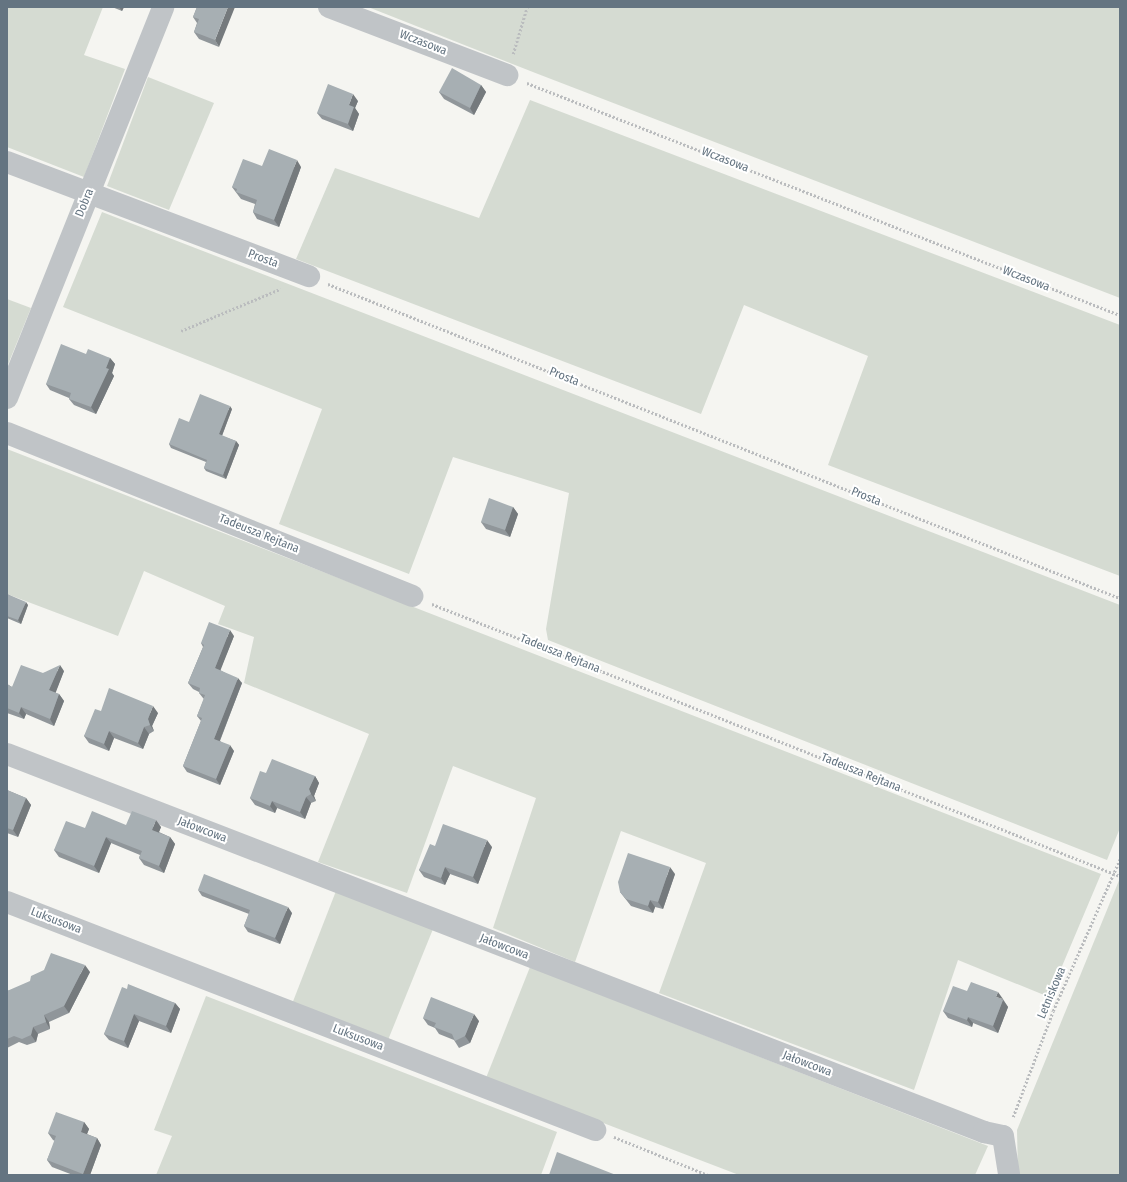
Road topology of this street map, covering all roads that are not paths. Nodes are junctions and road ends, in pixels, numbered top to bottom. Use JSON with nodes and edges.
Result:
{"nodes":[{"id":1,"x":163,"y":7,"type":"edge"},
{"id":2,"x":329,"y":7,"type":"edge"},
{"id":3,"x":507,"y":75,"type":"road end"},
{"id":4,"x":7,"y":162,"type":"edge"},
{"id":5,"x":88,"y":194,"type":"junction"},
{"id":6,"x":309,"y":276,"type":"road end"},
{"id":7,"x":7,"y":398,"type":"edge"},
{"id":8,"x":7,"y":433,"type":"edge"},
{"id":9,"x":413,"y":596,"type":"road end"},
{"id":10,"x":7,"y":754,"type":"edge"},
{"id":11,"x":7,"y":902,"type":"edge"},
{"id":12,"x":595,"y":1130,"type":"road end"},
{"id":13,"x":1009,"y":1175,"type":"edge"}],
"edges":[{"from":1,"to":5,"type":"street","name":"Dobra"},
{"from":2,"to":3,"type":"street","name":"Wczasowa"},
{"from":4,"to":5,"type":"street","name":"Prosta"},
{"from":5,"to":6,"type":"street","name":"Prosta"},
{"from":5,"to":7,"type":"street","name":"Dobra"},
{"from":8,"to":9,"type":"street","name":"Tadeusza Rejtana"},
{"from":10,"to":13,"type":"street","name":"Jałowcowa"},
{"from":11,"to":12,"type":"street","name":"Luksusowa"}]}
